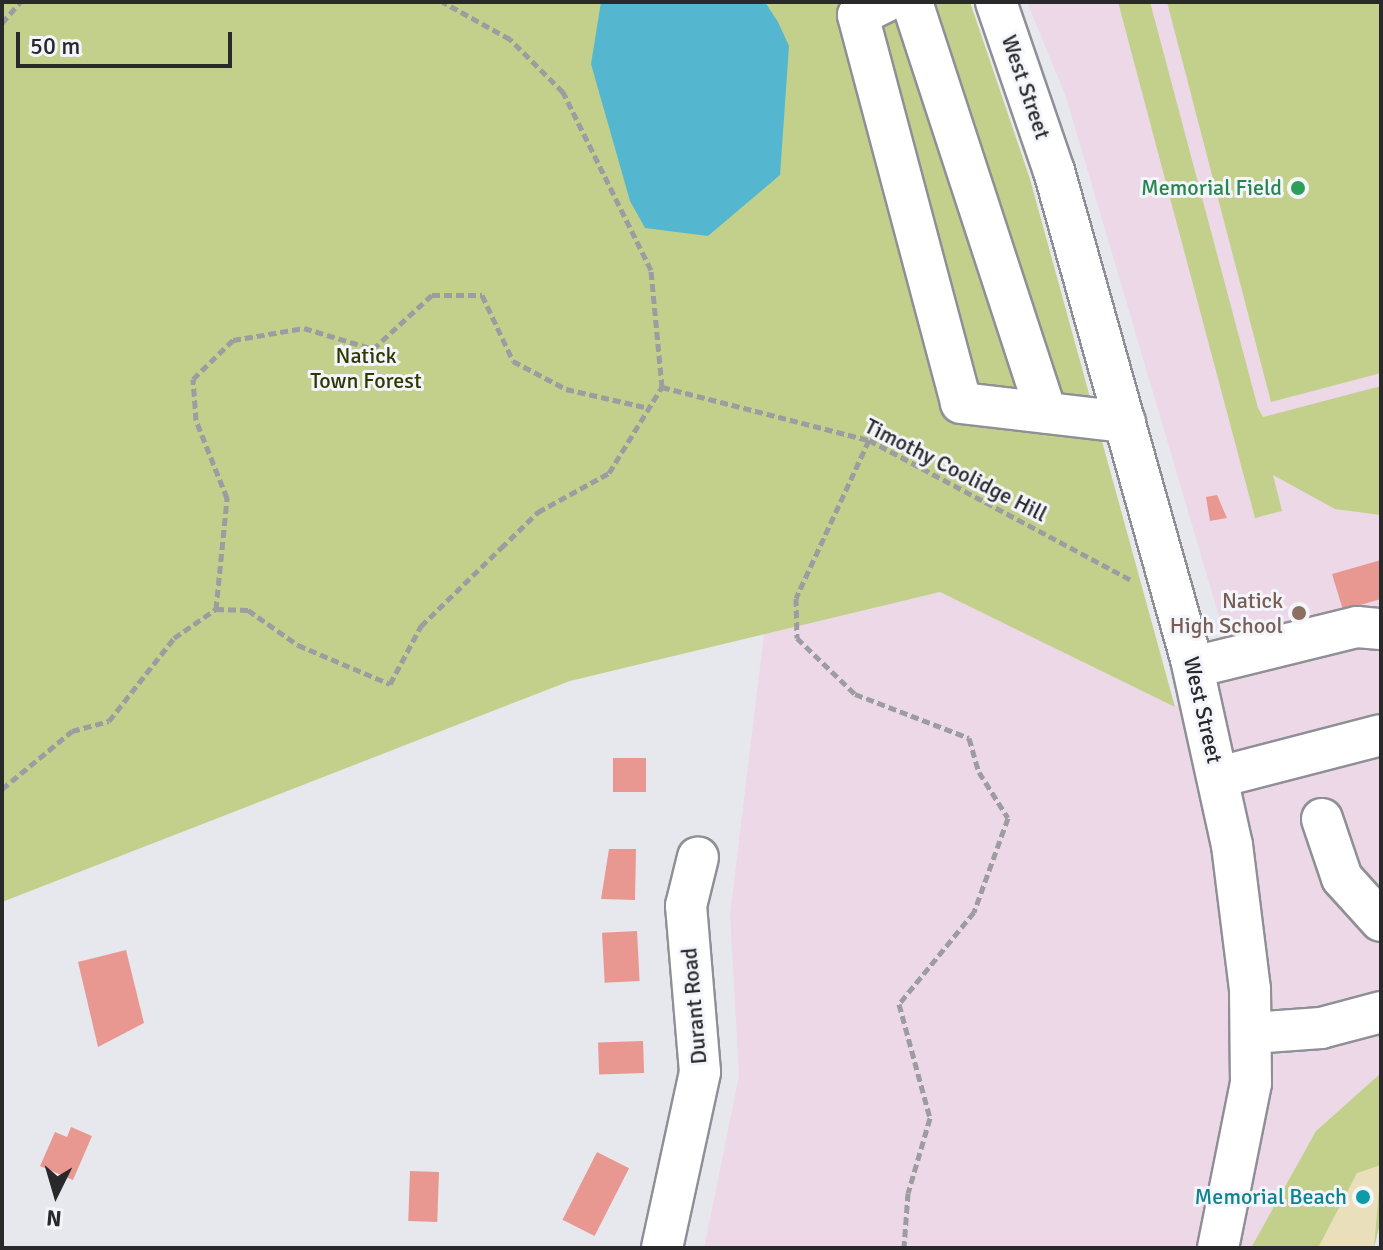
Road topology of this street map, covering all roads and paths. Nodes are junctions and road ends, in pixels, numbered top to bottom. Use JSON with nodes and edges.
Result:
{"nodes":[{"id":1,"x":20,"y":2,"type":"edge"},
{"id":2,"x":443,"y":2,"type":"edge"},
{"id":3,"x":885,"y":2,"type":"edge"},
{"id":4,"x":912,"y":2,"type":"edge"},
{"id":5,"x":996,"y":2,"type":"edge"},
{"id":6,"x":2,"y":23,"type":"edge"},
{"id":7,"x":662,"y":387,"type":"junction"},
{"id":8,"x":649,"y":408,"type":"junction"},
{"id":9,"x":1046,"y":413,"type":"junction"},
{"id":10,"x":1125,"y":422,"type":"junction"},
{"id":11,"x":869,"y":440,"type":"junction"},
{"id":12,"x":1176,"y":604,"type":"junction"},
{"id":13,"x":216,"y":609,"type":"junction"},
{"id":14,"x":1381,"y":629,"type":"edge"},
{"id":15,"x":1194,"y":667,"type":"junction"},
{"id":16,"x":1381,"y":735,"type":"edge"},
{"id":17,"x":1219,"y":777,"type":"junction"},
{"id":18,"x":2,"y":789,"type":"edge"},
{"id":19,"x":1322,"y":819,"type":"dead end"},
{"id":20,"x":698,"y":857,"type":"dead end"},
{"id":21,"x":1381,"y":921,"type":"edge"},
{"id":22,"x":1381,"y":1012,"type":"edge"},
{"id":23,"x":1252,"y":1033,"type":"junction"},
{"id":24,"x":662,"y":1248,"type":"edge"},
{"id":25,"x":904,"y":1248,"type":"edge"},
{"id":26,"x":1218,"y":1248,"type":"edge"}],
"edges":[{"from":1,"to":6,"type":"path"},
{"from":2,"to":7,"type":"path"},
{"from":3,"to":9,"type":"street"},
{"from":4,"to":9,"type":"street"},
{"from":5,"to":10,"type":"street","name":"West Street"},
{"from":7,"to":8,"type":"path"},
{"from":7,"to":11,"type":"path","name":"Timothy Coolidge Hill"},
{"from":8,"to":13,"type":"path"},
{"from":8,"to":13,"type":"path"},
{"from":9,"to":10,"type":"street"},
{"from":10,"to":12,"type":"street","name":"West Street"},
{"from":11,"to":12,"type":"path","name":"Timothy Coolidge Hill"},
{"from":11,"to":25,"type":"path"},
{"from":12,"to":15,"type":"street","name":"West Street"},
{"from":13,"to":18,"type":"path"},
{"from":14,"to":15,"type":"street"},
{"from":15,"to":17,"type":"street","name":"West Street"},
{"from":16,"to":17,"type":"street"},
{"from":17,"to":23,"type":"street","name":"West Street"},
{"from":19,"to":21,"type":"street"},
{"from":20,"to":24,"type":"street","name":"Durant Road"},
{"from":22,"to":23,"type":"street"},
{"from":23,"to":26,"type":"street","name":"West Street"}]}
